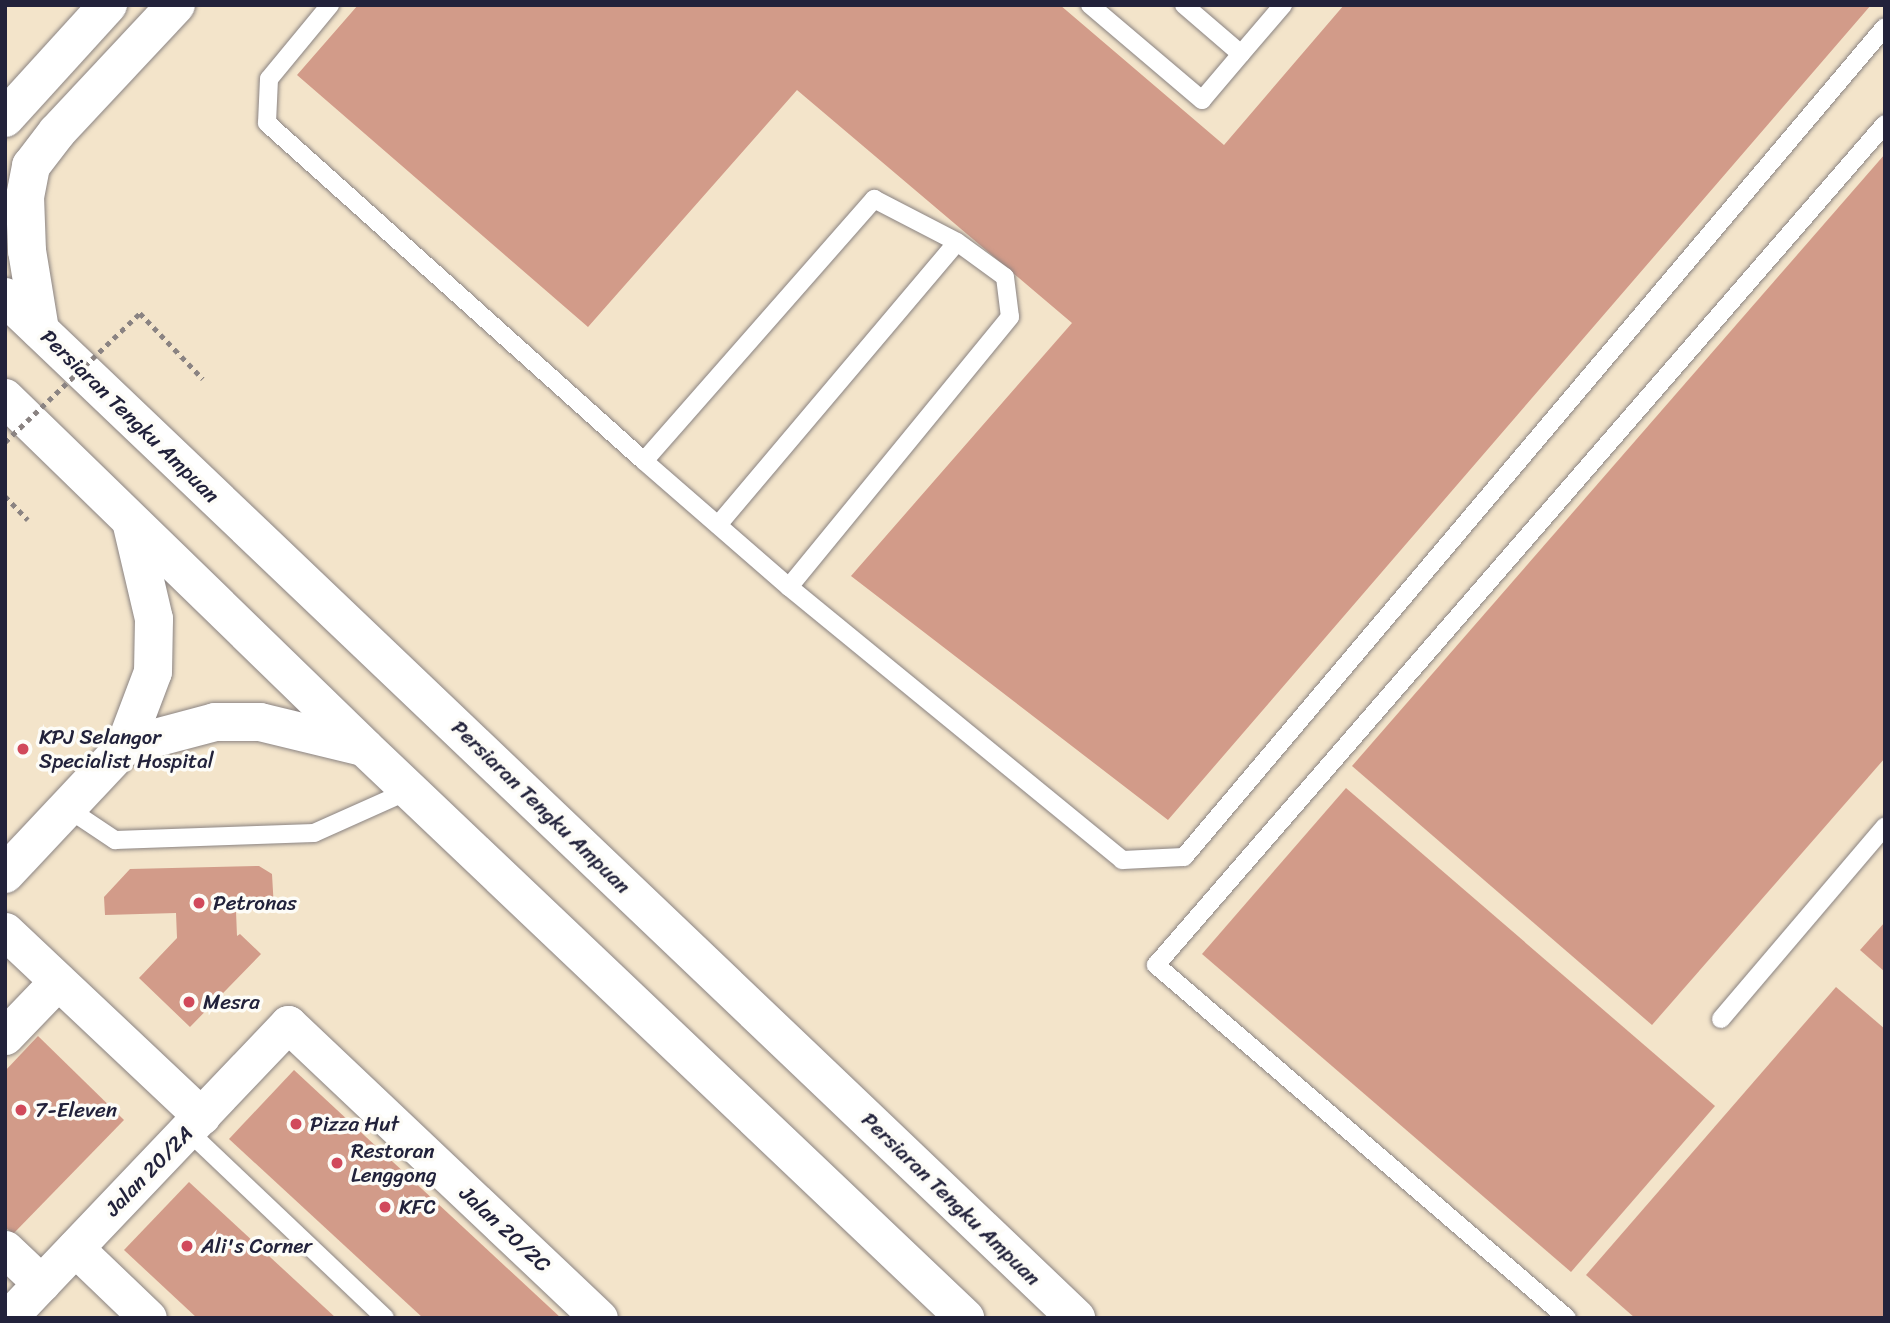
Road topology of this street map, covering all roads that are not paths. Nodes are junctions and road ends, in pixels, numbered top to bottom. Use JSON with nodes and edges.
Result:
{"nodes":[{"id":1,"x":108,"y":5,"type":"edge"},
{"id":2,"x":176,"y":5,"type":"edge"},
{"id":3,"x":330,"y":5,"type":"edge"},
{"id":4,"x":1090,"y":5,"type":"edge"},
{"id":5,"x":1184,"y":5,"type":"edge"},
{"id":6,"x":1283,"y":5,"type":"edge"},
{"id":7,"x":1885,"y":27,"type":"edge"},
{"id":8,"x":1241,"y":54,"type":"junction"},
{"id":9,"x":5,"y":118,"type":"edge"},
{"id":10,"x":1885,"y":124,"type":"edge"},
{"id":11,"x":957,"y":242,"type":"junction"},
{"id":12,"x":5,"y":297,"type":"edge"},
{"id":13,"x":40,"y":330,"type":"junction"},
{"id":14,"x":5,"y":398,"type":"edge"},
{"id":15,"x":644,"y":461,"type":"junction"},
{"id":16,"x":132,"y":525,"type":"junction"},
{"id":17,"x":718,"y":525,"type":"junction"},
{"id":18,"x":789,"y":587,"type":"junction"},
{"id":19,"x":125,"y":746,"type":"junction"},
{"id":20,"x":365,"y":748,"type":"junction"},
{"id":21,"x":410,"y":790,"type":"junction"},
{"id":22,"x":67,"y":808,"type":"junction"},
{"id":23,"x":1885,"y":826,"type":"edge"},
{"id":24,"x":5,"y":874,"type":"edge"},
{"id":25,"x":5,"y":931,"type":"edge"},
{"id":26,"x":58,"y":981,"type":"junction"},
{"id":27,"x":1721,"y":1019,"type":"dead end"},
{"id":28,"x":288,"y":1024,"type":"joint"},
{"id":29,"x":5,"y":1036,"type":"edge"},
{"id":30,"x":194,"y":1123,"type":"junction"},
{"id":31,"x":75,"y":1248,"type":"junction"},
{"id":32,"x":5,"y":1249,"type":"edge"},
{"id":33,"x":41,"y":1283,"type":"junction"},
{"id":34,"x":8,"y":1318,"type":"edge"},
{"id":35,"x":148,"y":1318,"type":"edge"},
{"id":36,"x":385,"y":1318,"type":"edge"},
{"id":37,"x":599,"y":1318,"type":"edge"},
{"id":38,"x":965,"y":1318,"type":"edge"},
{"id":39,"x":1076,"y":1318,"type":"edge"},
{"id":40,"x":1567,"y":1318,"type":"edge"}],
"edges":[{"from":1,"to":9,"type":"main road"},
{"from":2,"to":13,"type":"main road"},
{"from":3,"to":15,"type":"lane"},
{"from":4,"to":8,"type":"lane"},
{"from":5,"to":8,"type":"lane"},
{"from":6,"to":8,"type":"lane"},
{"from":7,"to":18,"type":"lane"},
{"from":10,"to":40,"type":"lane"},
{"from":11,"to":15,"type":"lane"},
{"from":11,"to":17,"type":"lane"},
{"from":11,"to":18,"type":"lane"},
{"from":12,"to":13,"type":"main road","name":"Persiaran Tengku Ampuan"},
{"from":13,"to":39,"type":"main road","name":"Persiaran Tengku Ampuan"},
{"from":14,"to":16,"type":"main road"},
{"from":15,"to":17,"type":"lane"},
{"from":16,"to":19,"type":"main road"},
{"from":16,"to":20,"type":"main road"},
{"from":17,"to":18,"type":"lane"},
{"from":19,"to":20,"type":"main road"},
{"from":19,"to":22,"type":"main road"},
{"from":20,"to":21,"type":"main road"},
{"from":21,"to":22,"type":"lane"},
{"from":21,"to":38,"type":"main road"},
{"from":22,"to":24,"type":"main road"},
{"from":23,"to":27,"type":"lane"},
{"from":25,"to":26,"type":"street"},
{"from":26,"to":29,"type":"street"},
{"from":26,"to":30,"type":"street"},
{"from":28,"to":30,"type":"street","name":"Jalan 20/2A"},
{"from":28,"to":37,"type":"street","name":"Jalan 20/2C"},
{"from":30,"to":31,"type":"street","name":"Jalan 20/2A"},
{"from":30,"to":36,"type":"lane"},
{"from":31,"to":33,"type":"street","name":"Jalan 20/2A"},
{"from":31,"to":35,"type":"street"},
{"from":32,"to":33,"type":"street"},
{"from":33,"to":34,"type":"street","name":"Jalan 20/2A"}]}
